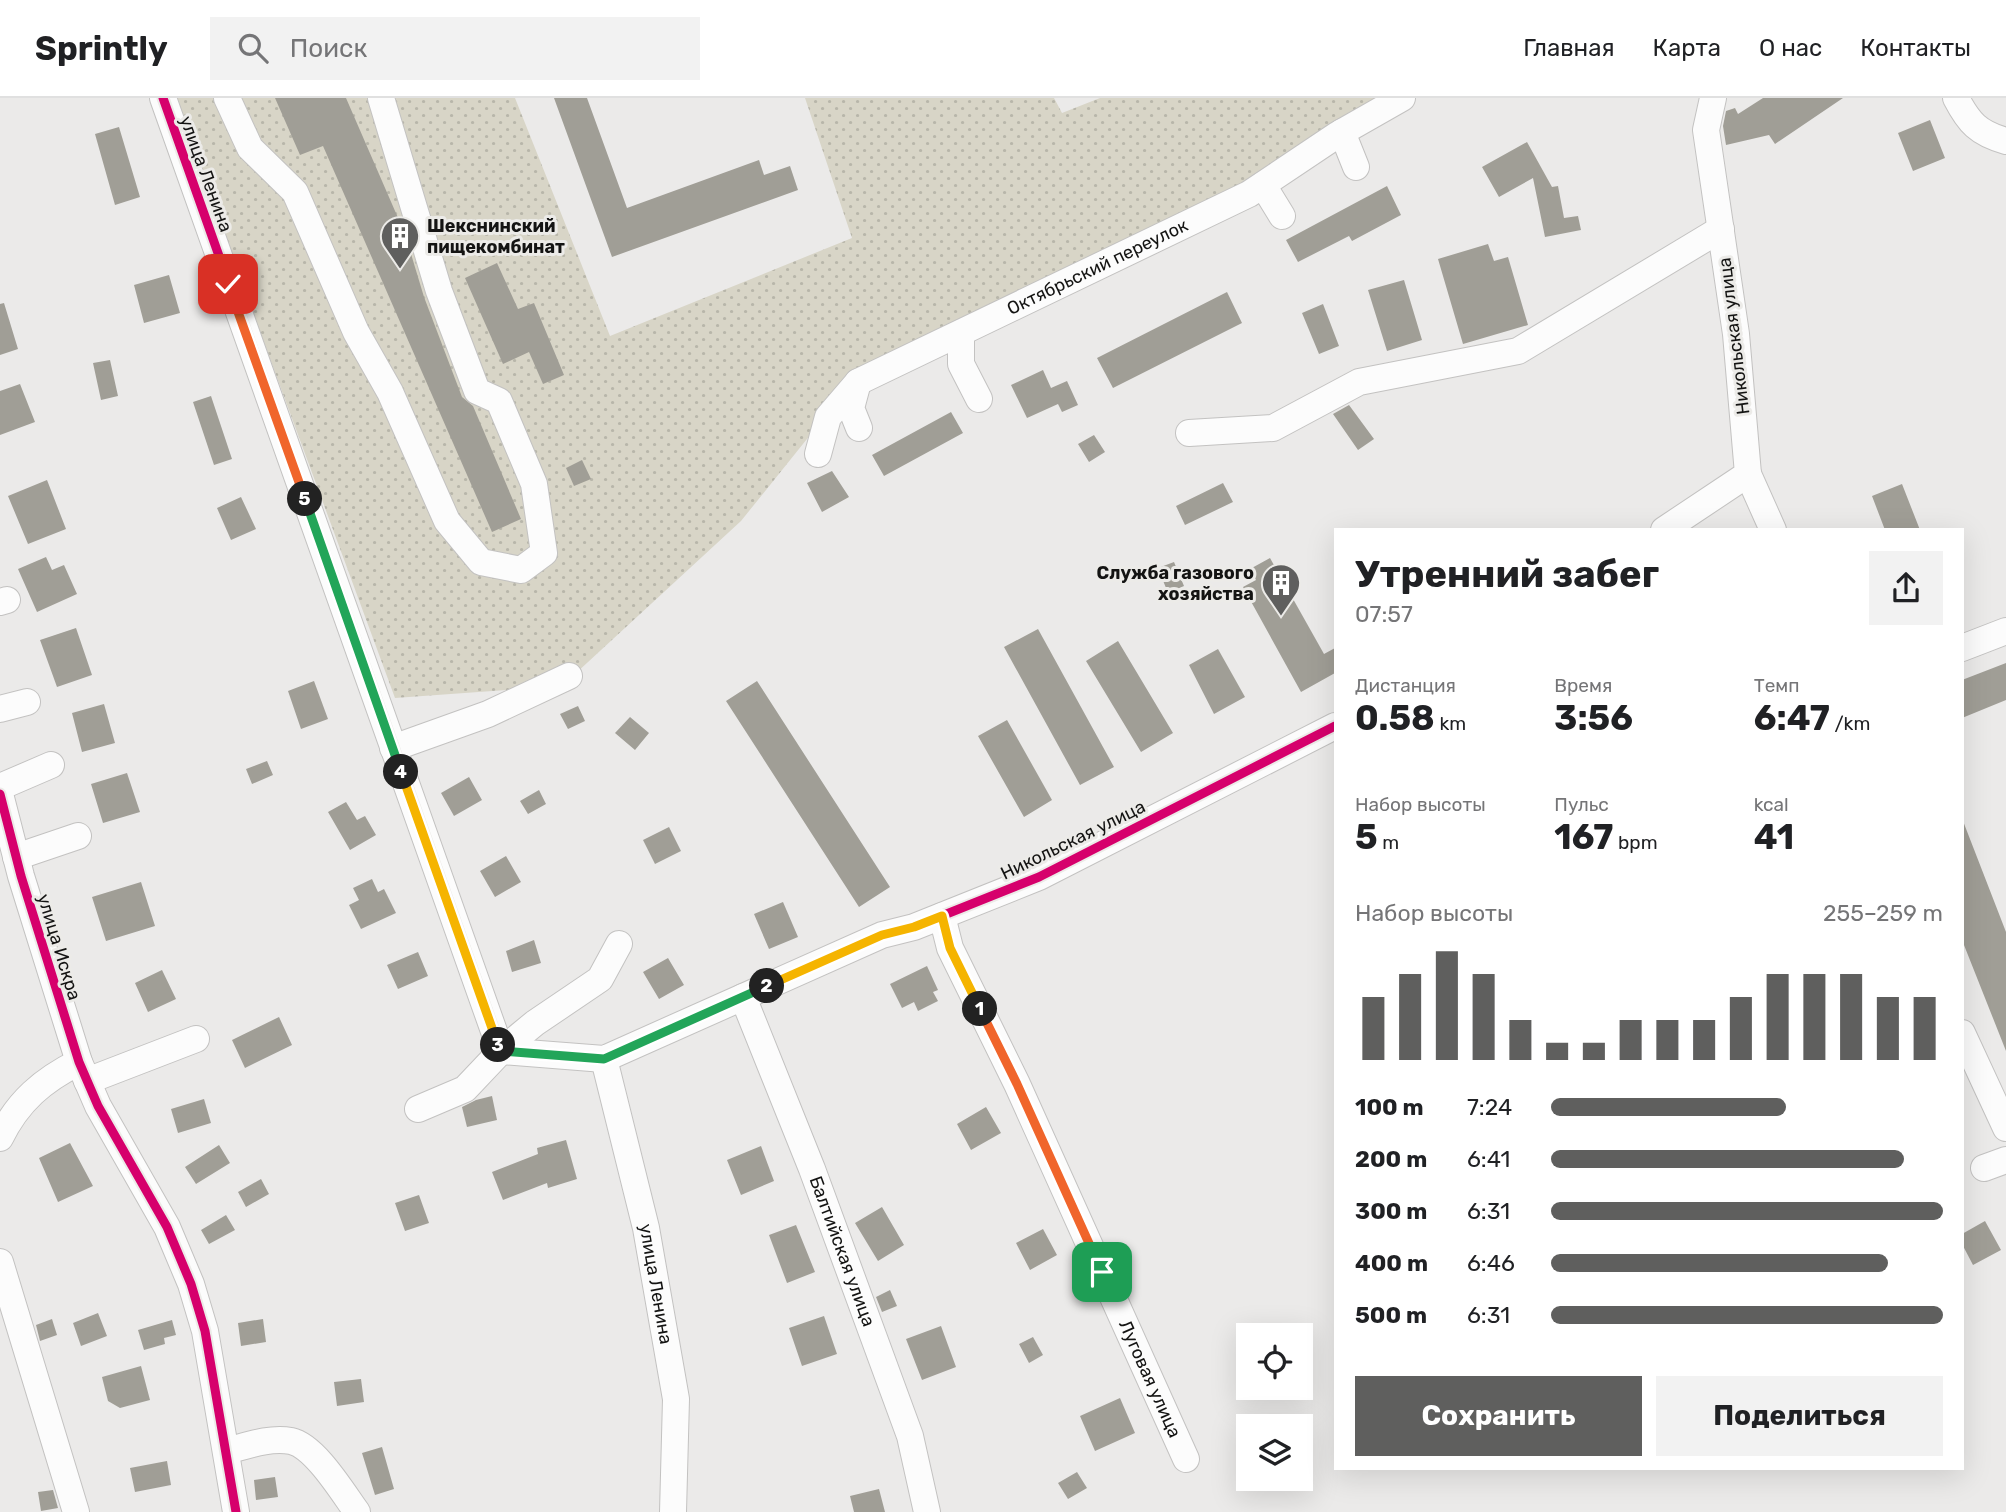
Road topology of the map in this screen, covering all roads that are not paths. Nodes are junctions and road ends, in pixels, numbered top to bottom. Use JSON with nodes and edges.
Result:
{"nodes":[{"id":1,"x":163,"y":98,"type":"edge"},
{"id":2,"x":227,"y":98,"type":"edge"},
{"id":3,"x":381,"y":98,"type":"edge"},
{"id":4,"x":1402,"y":98,"type":"edge"},
{"id":5,"x":1713,"y":98,"type":"edge"},
{"id":6,"x":1956,"y":98,"type":"edge"},
{"id":7,"x":1342,"y":132,"type":"junction"},
{"id":8,"x":2006,"y":141,"type":"edge"},
{"id":9,"x":1356,"y":167,"type":"dead end"},
{"id":10,"x":1263,"y":185,"type":"junction"},
{"id":11,"x":1282,"y":216,"type":"dead end"},
{"id":12,"x":1721,"y":229,"type":"junction"},
{"id":13,"x":961,"y":333,"type":"junction"},
{"id":14,"x":858,"y":382,"type":"junction"},
{"id":15,"x":979,"y":399,"type":"dead end"},
{"id":16,"x":859,"y":428,"type":"dead end"},
{"id":17,"x":1189,"y":433,"type":"dead end"},
{"id":18,"x":818,"y":454,"type":"dead end"},
{"id":19,"x":1748,"y":474,"type":"junction"},
{"id":20,"x":1667,"y":528,"type":"edge"},
{"id":21,"x":1772,"y":528,"type":"edge"},
{"id":22,"x":2006,"y":631,"type":"edge"},
{"id":23,"x":1964,"y":647,"type":"edge"},
{"id":24,"x":569,"y":676,"type":"dead end"},
{"id":25,"x":27,"y":702,"type":"dead end"},
{"id":26,"x":0,"y":709,"type":"edge"},
{"id":27,"x":1334,"y":727,"type":"edge"},
{"id":28,"x":393,"y":748,"type":"junction"},
{"id":29,"x":51,"y":765,"type":"dead end"},
{"id":30,"x":0,"y":788,"type":"edge"},
{"id":31,"x":0,"y":794,"type":"edge"},
{"id":32,"x":78,"y":836,"type":"dead end"},
{"id":33,"x":12,"y":872,"type":"edge"},
{"id":34,"x":942,"y":916,"type":"junction"},
{"id":35,"x":619,"y":944,"type":"dead end"},
{"id":36,"x":743,"y":997,"type":"junction"},
{"id":37,"x":196,"y":1038,"type":"dead end"},
{"id":38,"x":1964,"y":1047,"type":"edge"},
{"id":39,"x":501,"y":1051,"type":"junction"},
{"id":40,"x":604,"y":1059,"type":"junction"},
{"id":41,"x":83,"y":1071,"type":"junction"},
{"id":42,"x":418,"y":1109,"type":"dead end"},
{"id":43,"x":2006,"y":1128,"type":"edge"},
{"id":44,"x":0,"y":1138,"type":"edge"},
{"id":45,"x":0,"y":1262,"type":"edge"},
{"id":46,"x":226,"y":1451,"type":"junction"},
{"id":47,"x":1186,"y":1459,"type":"dead end"},
{"id":48,"x":76,"y":1512,"type":"edge"},
{"id":49,"x":236,"y":1512,"type":"edge"},
{"id":50,"x":358,"y":1512,"type":"edge"},
{"id":51,"x":673,"y":1512,"type":"edge"},
{"id":52,"x":927,"y":1512,"type":"edge"}],
"edges":[{"from":1,"to":28,"type":"street","name":"улица Ленина"},
{"from":2,"to":3,"type":"street"},
{"from":4,"to":7,"type":"street","name":"Октябрьский переулок"},
{"from":5,"to":12,"type":"street","name":"Никольская улица"},
{"from":6,"to":8,"type":"street"},
{"from":7,"to":9,"type":"street"},
{"from":7,"to":10,"type":"street","name":"Октябрьский переулок"},
{"from":10,"to":11,"type":"street"},
{"from":10,"to":13,"type":"street","name":"Октябрьский переулок"},
{"from":12,"to":17,"type":"street"},
{"from":12,"to":19,"type":"street","name":"Никольская улица"},
{"from":13,"to":14,"type":"street","name":"Октябрьский переулок"},
{"from":13,"to":15,"type":"street"},
{"from":14,"to":16,"type":"street"},
{"from":14,"to":18,"type":"street","name":"Октябрьский переулок"},
{"from":19,"to":20,"type":"street"},
{"from":19,"to":21,"type":"street","name":"Никольская улица"},
{"from":22,"to":23,"type":"street"},
{"from":24,"to":28,"type":"street"},
{"from":25,"to":26,"type":"street"},
{"from":27,"to":34,"type":"street","name":"Никольская улица"},
{"from":28,"to":39,"type":"street","name":"улица Ленина"},
{"from":29,"to":30,"type":"street"},
{"from":31,"to":33,"type":"street","name":"улица Искра"},
{"from":32,"to":33,"type":"street"},
{"from":33,"to":41,"type":"street","name":"улица Искра"},
{"from":34,"to":36,"type":"street","name":"Никольская улица"},
{"from":34,"to":47,"type":"street","name":"Луговая улица"},
{"from":35,"to":39,"type":"street"},
{"from":36,"to":40,"type":"street","name":"Никольская улица"},
{"from":36,"to":52,"type":"street","name":"Балтийская улица"},
{"from":37,"to":41,"type":"street"},
{"from":38,"to":43,"type":"street"},
{"from":39,"to":40,"type":"street","name":"Никольская улица"},
{"from":39,"to":42,"type":"street"},
{"from":40,"to":51,"type":"street","name":"улица Ленина"},
{"from":41,"to":44,"type":"street"},
{"from":41,"to":46,"type":"street","name":"улица Искра"},
{"from":45,"to":48,"type":"street"},
{"from":46,"to":49,"type":"street","name":"улица Искра"},
{"from":46,"to":50,"type":"street"}]}
